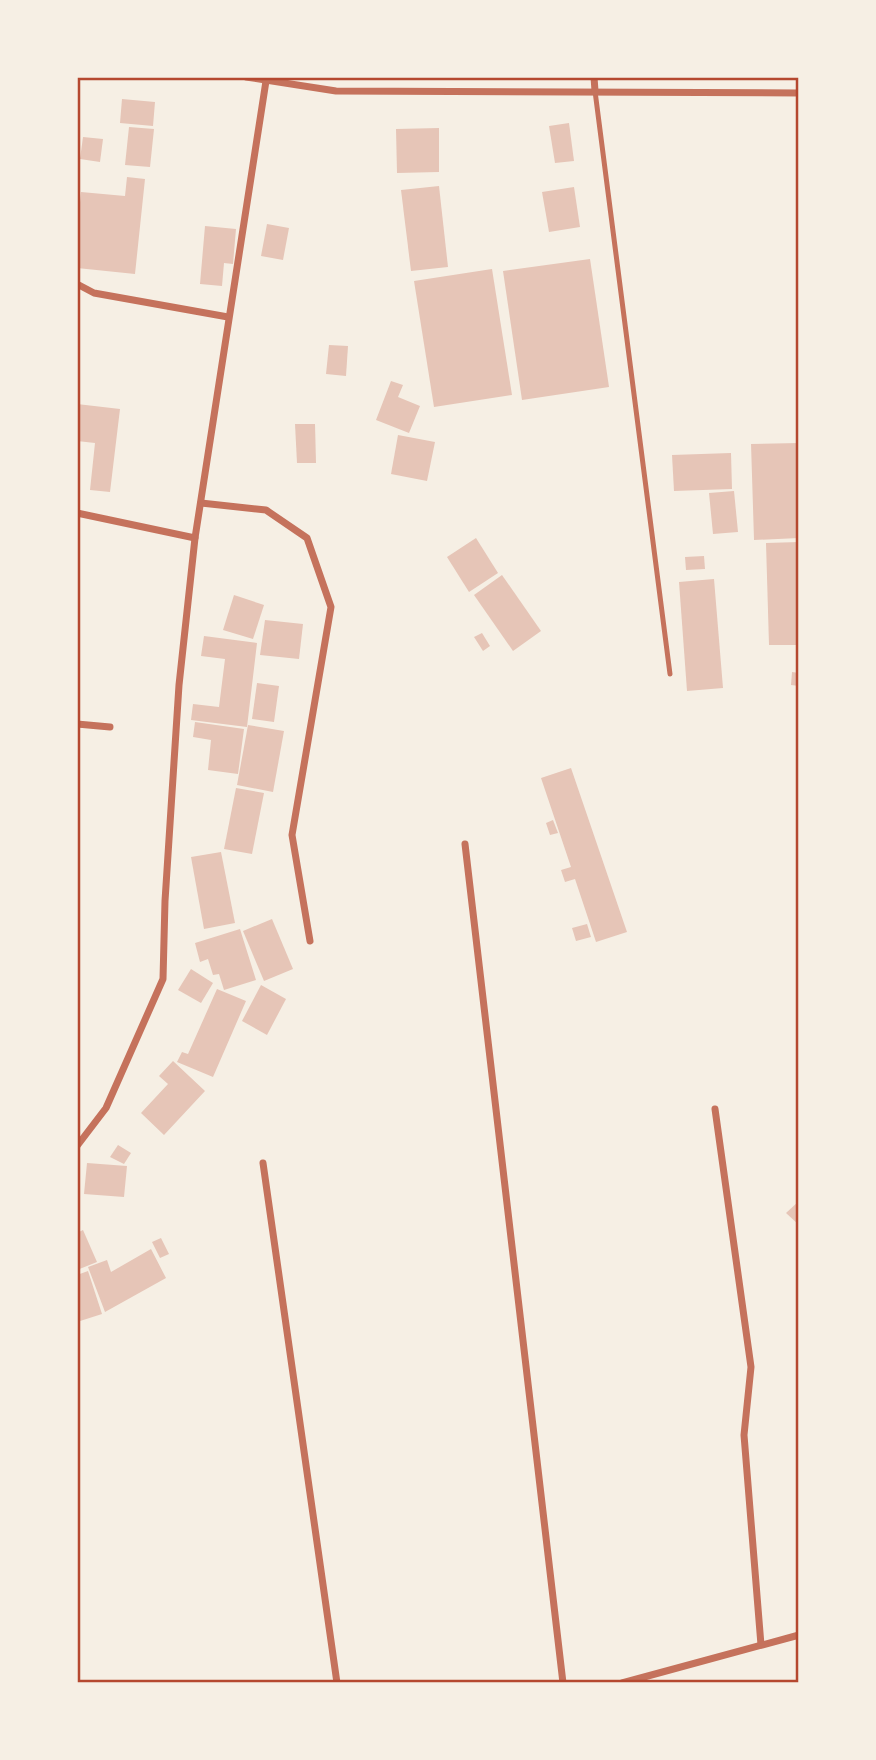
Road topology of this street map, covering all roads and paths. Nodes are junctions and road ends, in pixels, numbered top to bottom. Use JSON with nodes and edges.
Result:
{"nodes":[{"id":1,"x":246,"y":77,"type":"edge"},
{"id":2,"x":594,"y":77,"type":"edge"},
{"id":3,"x":266,"y":81,"type":"junction"},
{"id":4,"x":595,"y":91,"type":"junction"},
{"id":5,"x":799,"y":93,"type":"edge"},
{"id":6,"x":77,"y":284,"type":"edge"},
{"id":7,"x":228,"y":317,"type":"junction"},
{"id":8,"x":201,"y":503,"type":"junction"},
{"id":9,"x":77,"y":513,"type":"edge"},
{"id":10,"x":195,"y":538,"type":"junction"},
{"id":11,"x":670,"y":674,"type":"dead end"},
{"id":12,"x":77,"y":724,"type":"edge"},
{"id":13,"x":110,"y":727,"type":"dead end"},
{"id":14,"x":465,"y":844,"type":"dead end"},
{"id":15,"x":310,"y":941,"type":"dead end"},
{"id":16,"x":715,"y":1109,"type":"dead end"},
{"id":17,"x":77,"y":1146,"type":"edge"},
{"id":18,"x":263,"y":1163,"type":"dead end"},
{"id":19,"x":799,"y":1634,"type":"edge"},
{"id":20,"x":761,"y":1645,"type":"junction"},
{"id":21,"x":337,"y":1683,"type":"edge"},
{"id":22,"x":563,"y":1683,"type":"edge"},
{"id":23,"x":622,"y":1683,"type":"edge"}],
"edges":[{"from":1,"to":3,"type":"street"},
{"from":2,"to":4,"type":"street"},
{"from":3,"to":4,"type":"street"},
{"from":3,"to":7,"type":"street"},
{"from":4,"to":5,"type":"street"},
{"from":4,"to":11,"type":"lane"},
{"from":6,"to":7,"type":"street"},
{"from":7,"to":8,"type":"street"},
{"from":8,"to":10,"type":"street"},
{"from":8,"to":15,"type":"street"},
{"from":9,"to":10,"type":"street"},
{"from":10,"to":17,"type":"street"},
{"from":12,"to":13,"type":"street"},
{"from":14,"to":22,"type":"street"},
{"from":16,"to":20,"type":"street"},
{"from":18,"to":21,"type":"street"},
{"from":19,"to":20,"type":"street"},
{"from":20,"to":23,"type":"street"}]}
